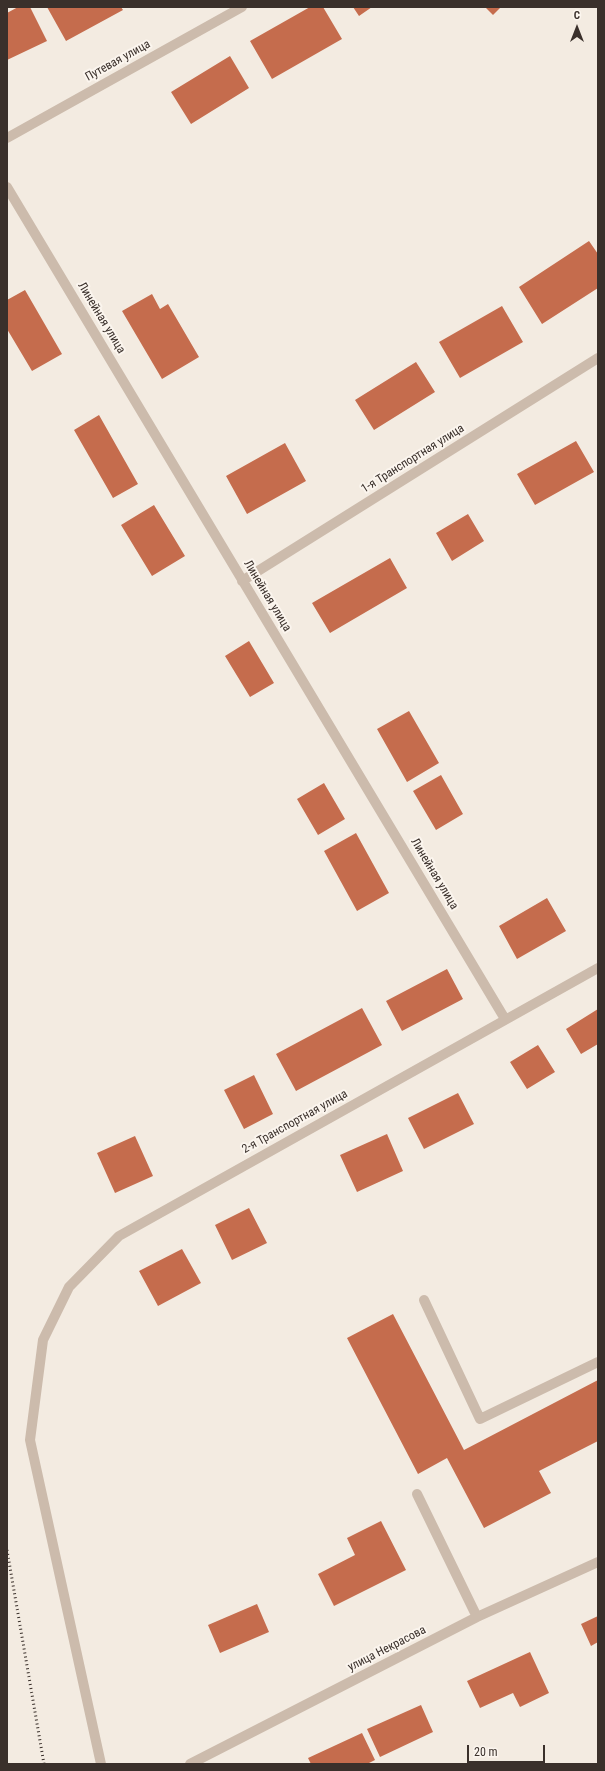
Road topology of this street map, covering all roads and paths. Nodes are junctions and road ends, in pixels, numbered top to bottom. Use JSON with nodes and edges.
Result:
{"nodes":[{"id":1,"x":242,"y":7,"type":"edge"},
{"id":2,"x":7,"y":138,"type":"edge"},
{"id":3,"x":7,"y":187,"type":"edge"},
{"id":4,"x":598,"y":358,"type":"edge"},
{"id":5,"x":242,"y":582,"type":"junction"},
{"id":6,"x":598,"y":968,"type":"edge"},
{"id":7,"x":505,"y":1019,"type":"junction"},
{"id":8,"x":424,"y":1300,"type":"dead end"},
{"id":9,"x":598,"y":1362,"type":"edge"},
{"id":10,"x":417,"y":1494,"type":"dead end"},
{"id":11,"x":598,"y":1562,"type":"edge"},
{"id":12,"x":477,"y":1617,"type":"junction"},
{"id":13,"x":102,"y":1764,"type":"edge"},
{"id":14,"x":190,"y":1764,"type":"edge"}],
"edges":[{"from":1,"to":2,"type":"street","name":"Путевая улица"},
{"from":3,"to":5,"type":"street","name":"Линейная улица"},
{"from":4,"to":5,"type":"street","name":"1-я Транспортная улица"},
{"from":5,"to":7,"type":"street","name":"Линейная улица"},
{"from":6,"to":7,"type":"street","name":"2-я Транспортная улица"},
{"from":7,"to":13,"type":"street","name":"2-я Транспортная улица"},
{"from":8,"to":9,"type":"street"},
{"from":10,"to":12,"type":"street"},
{"from":11,"to":12,"type":"street","name":"улица Некрасова"},
{"from":12,"to":14,"type":"street","name":"улица Некрасова"}]}
